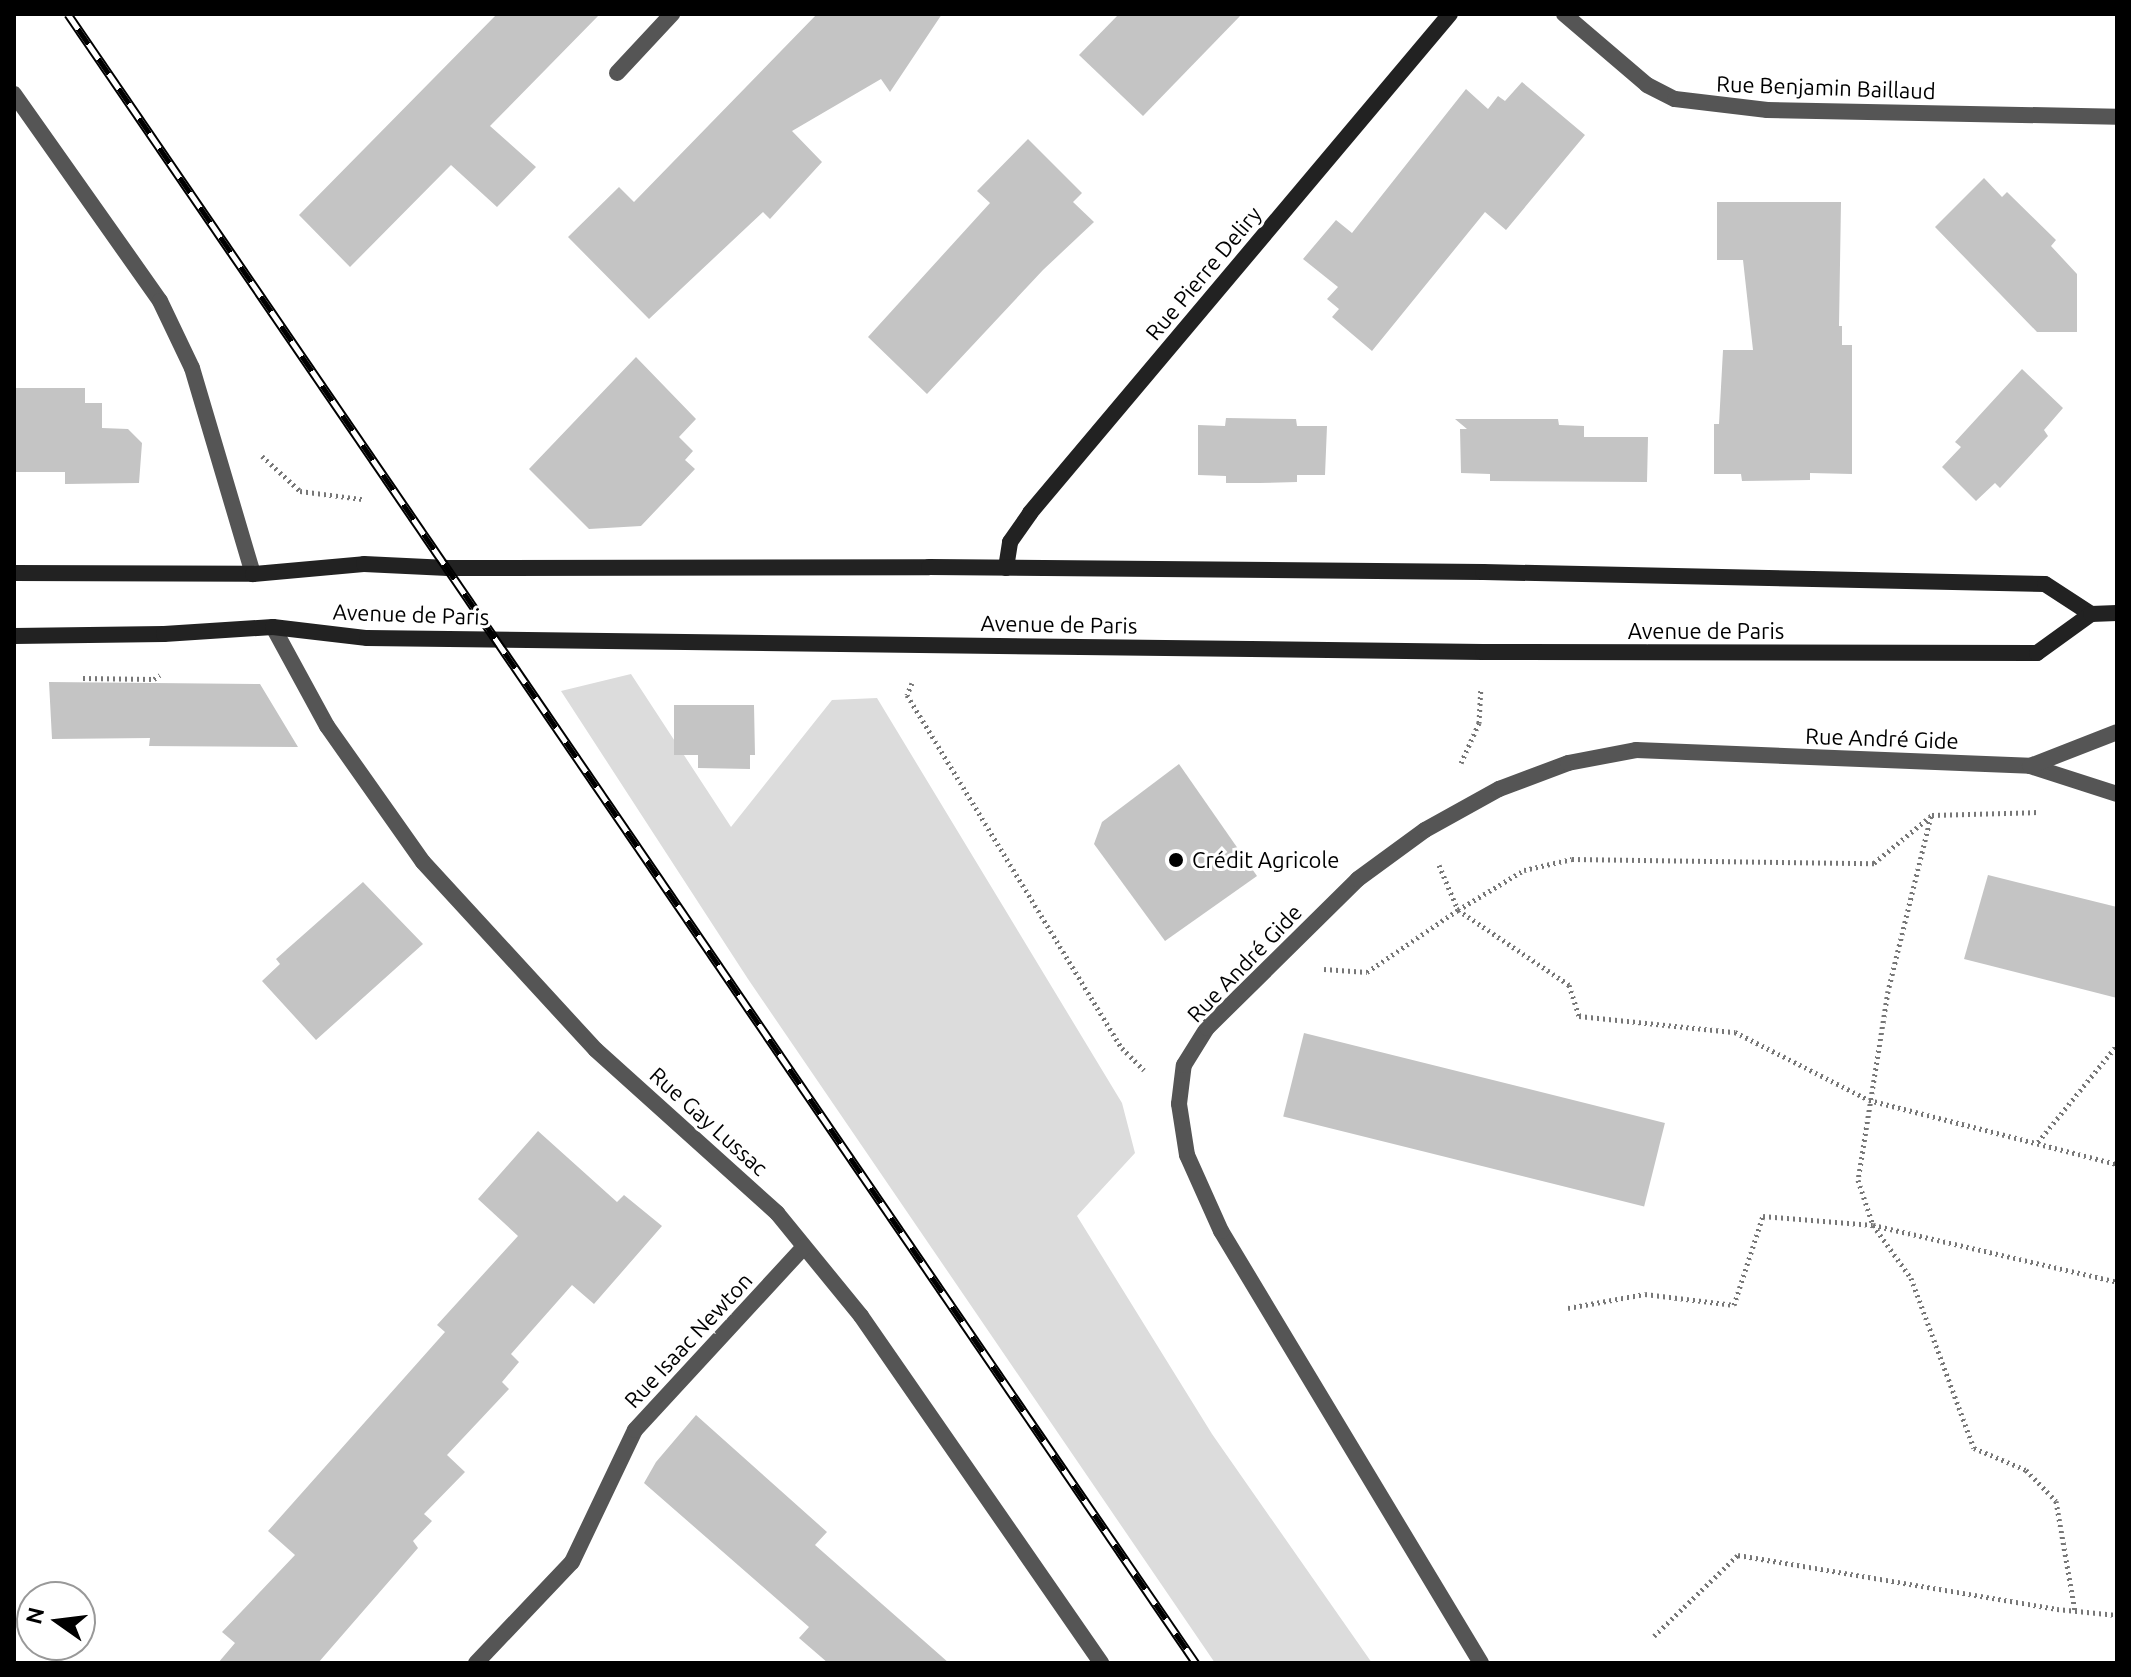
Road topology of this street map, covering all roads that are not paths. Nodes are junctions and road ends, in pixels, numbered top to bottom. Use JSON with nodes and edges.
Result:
{"nodes":[{"id":1,"x":672,"y":14,"type":"edge"},
{"id":2,"x":1450,"y":14,"type":"edge"},
{"id":3,"x":1564,"y":14,"type":"edge"},
{"id":4,"x":617,"y":73,"type":"dead end"},
{"id":5,"x":14,"y":94,"type":"edge"},
{"id":6,"x":2117,"y":117,"type":"edge"},
{"id":7,"x":1006,"y":568,"type":"junction"},
{"id":8,"x":14,"y":573,"type":"edge"},
{"id":9,"x":253,"y":574,"type":"junction"},
{"id":10,"x":2117,"y":613,"type":"edge"},
{"id":11,"x":2091,"y":614,"type":"junction"},
{"id":12,"x":273,"y":627,"type":"junction"},
{"id":13,"x":14,"y":636,"type":"edge"},
{"id":14,"x":2117,"y":732,"type":"edge"},
{"id":15,"x":2030,"y":766,"type":"junction"},
{"id":16,"x":2117,"y":794,"type":"edge"},
{"id":17,"x":804,"y":1247,"type":"junction"},
{"id":18,"x":476,"y":1663,"type":"edge"},
{"id":19,"x":1101,"y":1663,"type":"edge"},
{"id":20,"x":1481,"y":1663,"type":"edge"}],
"edges":[{"from":1,"to":4,"type":"street"},
{"from":2,"to":7,"type":"main road","name":"Rue Pierre Deliry"},
{"from":3,"to":6,"type":"street","name":"Rue Benjamin Baillaud"},
{"from":5,"to":9,"type":"street"},
{"from":7,"to":9,"type":"main road","name":"Avenue de Paris"},
{"from":7,"to":11,"type":"main road","name":"Avenue de Paris"},
{"from":8,"to":9,"type":"main road","name":"Avenue de Paris"},
{"from":10,"to":11,"type":"main road"},
{"from":11,"to":12,"type":"main road","name":"Avenue de Paris"},
{"from":12,"to":13,"type":"main road","name":"Avenue de Paris"},
{"from":12,"to":17,"type":"street","name":"Rue Gay Lussac"},
{"from":14,"to":15,"type":"street","name":"Rue André Gide"},
{"from":15,"to":16,"type":"street"},
{"from":15,"to":20,"type":"street","name":"Rue André Gide"},
{"from":17,"to":18,"type":"street","name":"Rue Isaac Newton"},
{"from":17,"to":19,"type":"street","name":"Rue Gay Lussac"}]}
